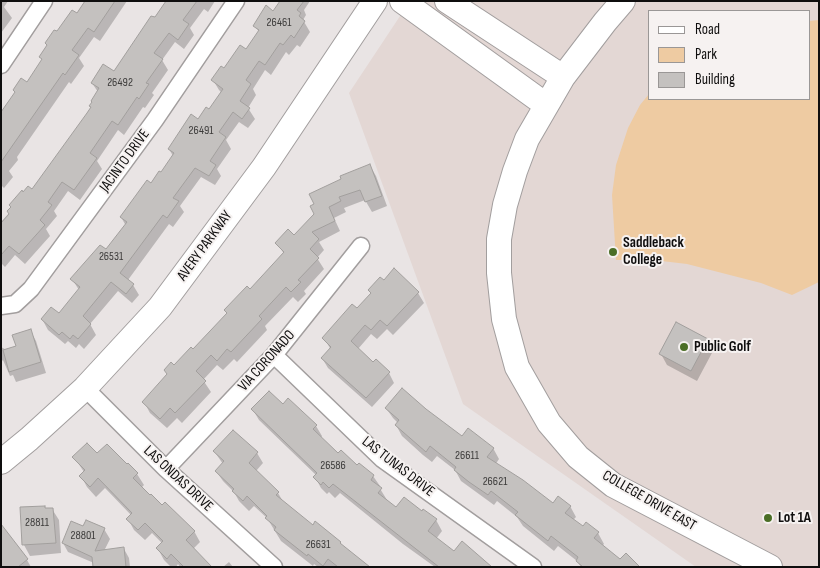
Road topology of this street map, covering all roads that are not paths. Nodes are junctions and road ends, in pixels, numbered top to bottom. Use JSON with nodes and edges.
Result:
{"nodes":[{"id":1,"x":44,"y":1,"type":"edge"},
{"id":2,"x":236,"y":1,"type":"edge"},
{"id":3,"x":375,"y":1,"type":"edge"},
{"id":4,"x":402,"y":1,"type":"edge"},
{"id":5,"x":446,"y":1,"type":"edge"},
{"id":6,"x":623,"y":1,"type":"edge"},
{"id":7,"x":1,"y":66,"type":"edge"},
{"id":8,"x":563,"y":78,"type":"junction"},
{"id":9,"x":546,"y":105,"type":"junction"},
{"id":10,"x":361,"y":246,"type":"dead end"},
{"id":11,"x":1,"y":306,"type":"edge"},
{"id":12,"x":274,"y":355,"type":"junction"},
{"id":13,"x":85,"y":388,"type":"junction"},
{"id":14,"x":1,"y":462,"type":"edge"},
{"id":15,"x":166,"y":469,"type":"junction"},
{"id":16,"x":274,"y":567,"type":"edge"},
{"id":17,"x":533,"y":567,"type":"edge"},
{"id":18,"x":770,"y":567,"type":"edge"}],
"edges":[{"from":1,"to":7,"type":"street"},
{"from":2,"to":11,"type":"street","name":"JACINTO DRIVE"},
{"from":3,"to":13,"type":"street","name":"AVERY PARKWAY"},
{"from":4,"to":9,"type":"street"},
{"from":5,"to":8,"type":"street"},
{"from":6,"to":8,"type":"street","name":"COLLEGE DRIVE EAST"},
{"from":8,"to":9,"type":"street","name":"COLLEGE DRIVE EAST"},
{"from":9,"to":18,"type":"street","name":"COLLEGE DRIVE EAST"},
{"from":10,"to":12,"type":"street","name":"VIA CORONADO"},
{"from":12,"to":15,"type":"street","name":"VIA CORONADO"},
{"from":12,"to":17,"type":"street","name":"LAS TUNAS DRIVE"},
{"from":13,"to":14,"type":"street","name":"AVERY PARKWAY"},
{"from":13,"to":15,"type":"street","name":"LAS ONDAS DRIVE"},
{"from":15,"to":16,"type":"street","name":"LAS ONDAS DRIVE"}]}
